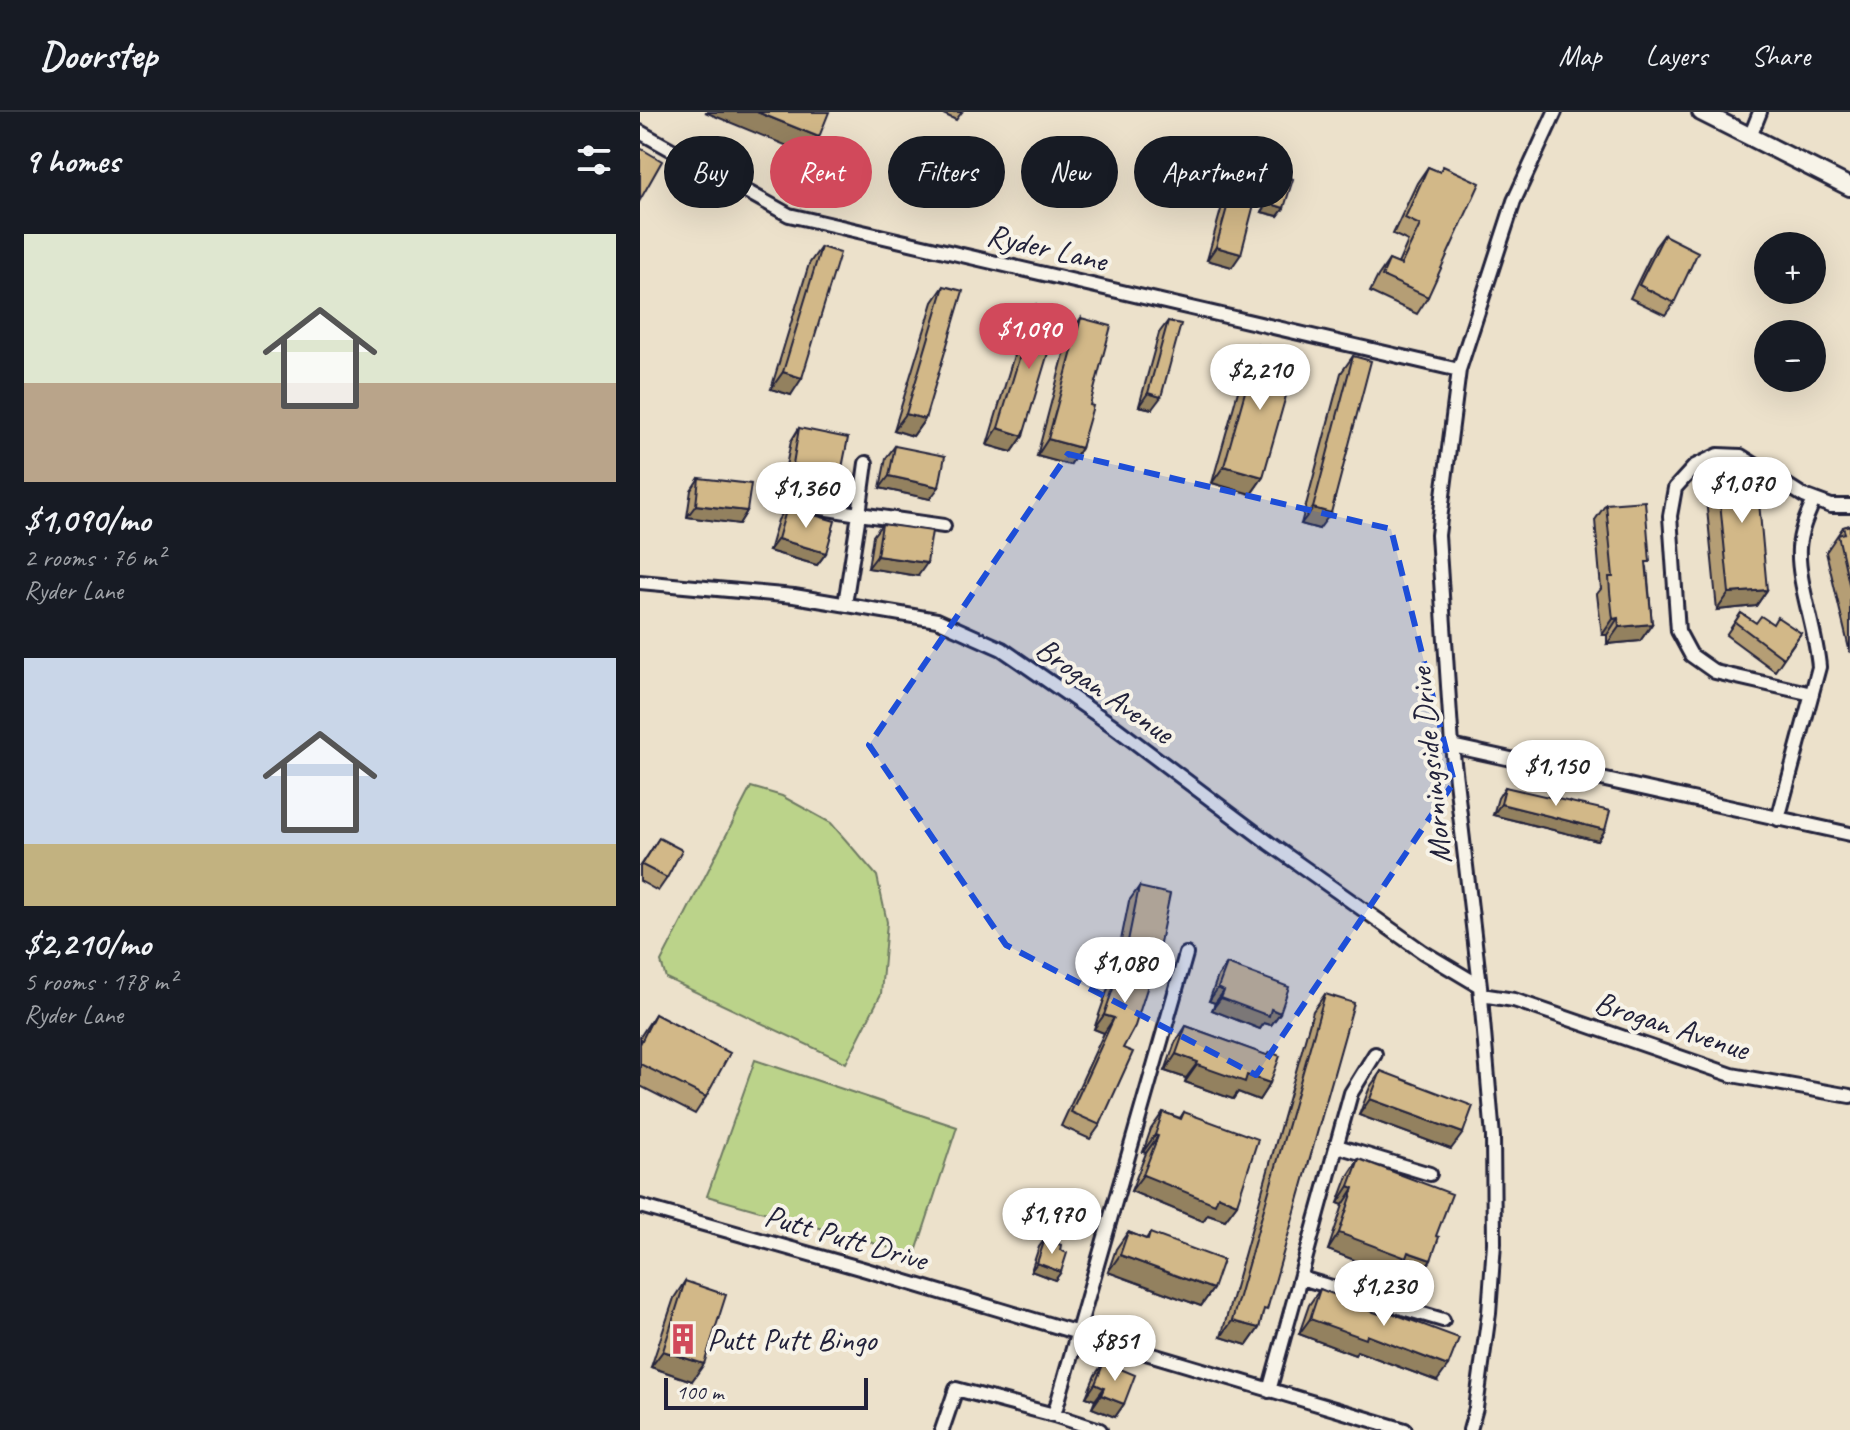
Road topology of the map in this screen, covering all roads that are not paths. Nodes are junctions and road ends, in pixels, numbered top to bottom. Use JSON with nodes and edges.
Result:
{"nodes":[{"id":1,"x":1555,"y":112,"type":"edge"},
{"id":2,"x":1701,"y":112,"type":"edge"},
{"id":3,"x":1760,"y":112,"type":"edge"},
{"id":4,"x":640,"y":132,"type":"edge"},
{"id":5,"x":1750,"y":137,"type":"junction"},
{"id":6,"x":1850,"y":187,"type":"edge"},
{"id":7,"x":1459,"y":370,"type":"junction"},
{"id":8,"x":866,"y":463,"type":"dead end"},
{"id":9,"x":1814,"y":500,"type":"junction"},
{"id":10,"x":778,"y":501,"type":"dead end"},
{"id":11,"x":1850,"y":506,"type":"edge"},
{"id":12,"x":859,"y":514,"type":"junction"},
{"id":13,"x":944,"y":526,"type":"dead end"},
{"id":14,"x":640,"y":582,"type":"edge"},
{"id":15,"x":845,"y":604,"type":"junction"},
{"id":16,"x":1812,"y":694,"type":"junction"},
{"id":17,"x":1452,"y":746,"type":"junction"},
{"id":18,"x":1778,"y":819,"type":"junction"},
{"id":19,"x":1850,"y":834,"type":"edge"},
{"id":20,"x":1186,"y":954,"type":"dead end"},
{"id":21,"x":1481,"y":991,"type":"junction"},
{"id":22,"x":1375,"y":1054,"type":"dead end"},
{"id":23,"x":1849,"y":1092,"type":"edge"},
{"id":24,"x":1337,"y":1146,"type":"junction"},
{"id":25,"x":1430,"y":1174,"type":"dead end"},
{"id":26,"x":640,"y":1206,"type":"edge"},
{"id":27,"x":1301,"y":1278,"type":"junction"},
{"id":28,"x":1443,"y":1320,"type":"dead end"},
{"id":29,"x":1079,"y":1333,"type":"junction"},
{"id":30,"x":1269,"y":1391,"type":"junction"},
{"id":31,"x":1054,"y":1415,"type":"junction"},
{"id":32,"x":942,"y":1430,"type":"edge"},
{"id":33,"x":1100,"y":1430,"type":"edge"},
{"id":34,"x":1405,"y":1430,"type":"edge"},
{"id":35,"x":1470,"y":1430,"type":"edge"}],
"edges":[{"from":1,"to":7,"type":"street","name":"Morningside Drive"},
{"from":2,"to":5,"type":"street"},
{"from":3,"to":5,"type":"street"},
{"from":4,"to":7,"type":"street","name":"Ryder Lane"},
{"from":5,"to":6,"type":"street"},
{"from":7,"to":17,"type":"street","name":"Morningside Drive"},
{"from":8,"to":12,"type":"street"},
{"from":9,"to":11,"type":"street"},
{"from":9,"to":16,"type":"street"},
{"from":9,"to":16,"type":"street"},
{"from":10,"to":12,"type":"street"},
{"from":12,"to":13,"type":"street"},
{"from":12,"to":15,"type":"street"},
{"from":14,"to":15,"type":"street","name":"Brogan Avenue"},
{"from":15,"to":21,"type":"street","name":"Brogan Avenue"},
{"from":16,"to":18,"type":"street"},
{"from":17,"to":18,"type":"street"},
{"from":17,"to":21,"type":"street","name":"Morningside Drive"},
{"from":18,"to":19,"type":"street"},
{"from":20,"to":29,"type":"street"},
{"from":21,"to":23,"type":"street","name":"Brogan Avenue"},
{"from":21,"to":35,"type":"street","name":"Morningside Drive"},
{"from":22,"to":24,"type":"street"},
{"from":24,"to":25,"type":"street"},
{"from":24,"to":27,"type":"street"},
{"from":26,"to":29,"type":"street","name":"Putt Putt Drive"},
{"from":27,"to":28,"type":"street"},
{"from":27,"to":30,"type":"street"},
{"from":29,"to":30,"type":"street","name":"Putt Putt Drive"},
{"from":29,"to":31,"type":"street"},
{"from":30,"to":34,"type":"street","name":"Putt Putt Drive"},
{"from":31,"to":32,"type":"street"},
{"from":31,"to":33,"type":"street"}]}
